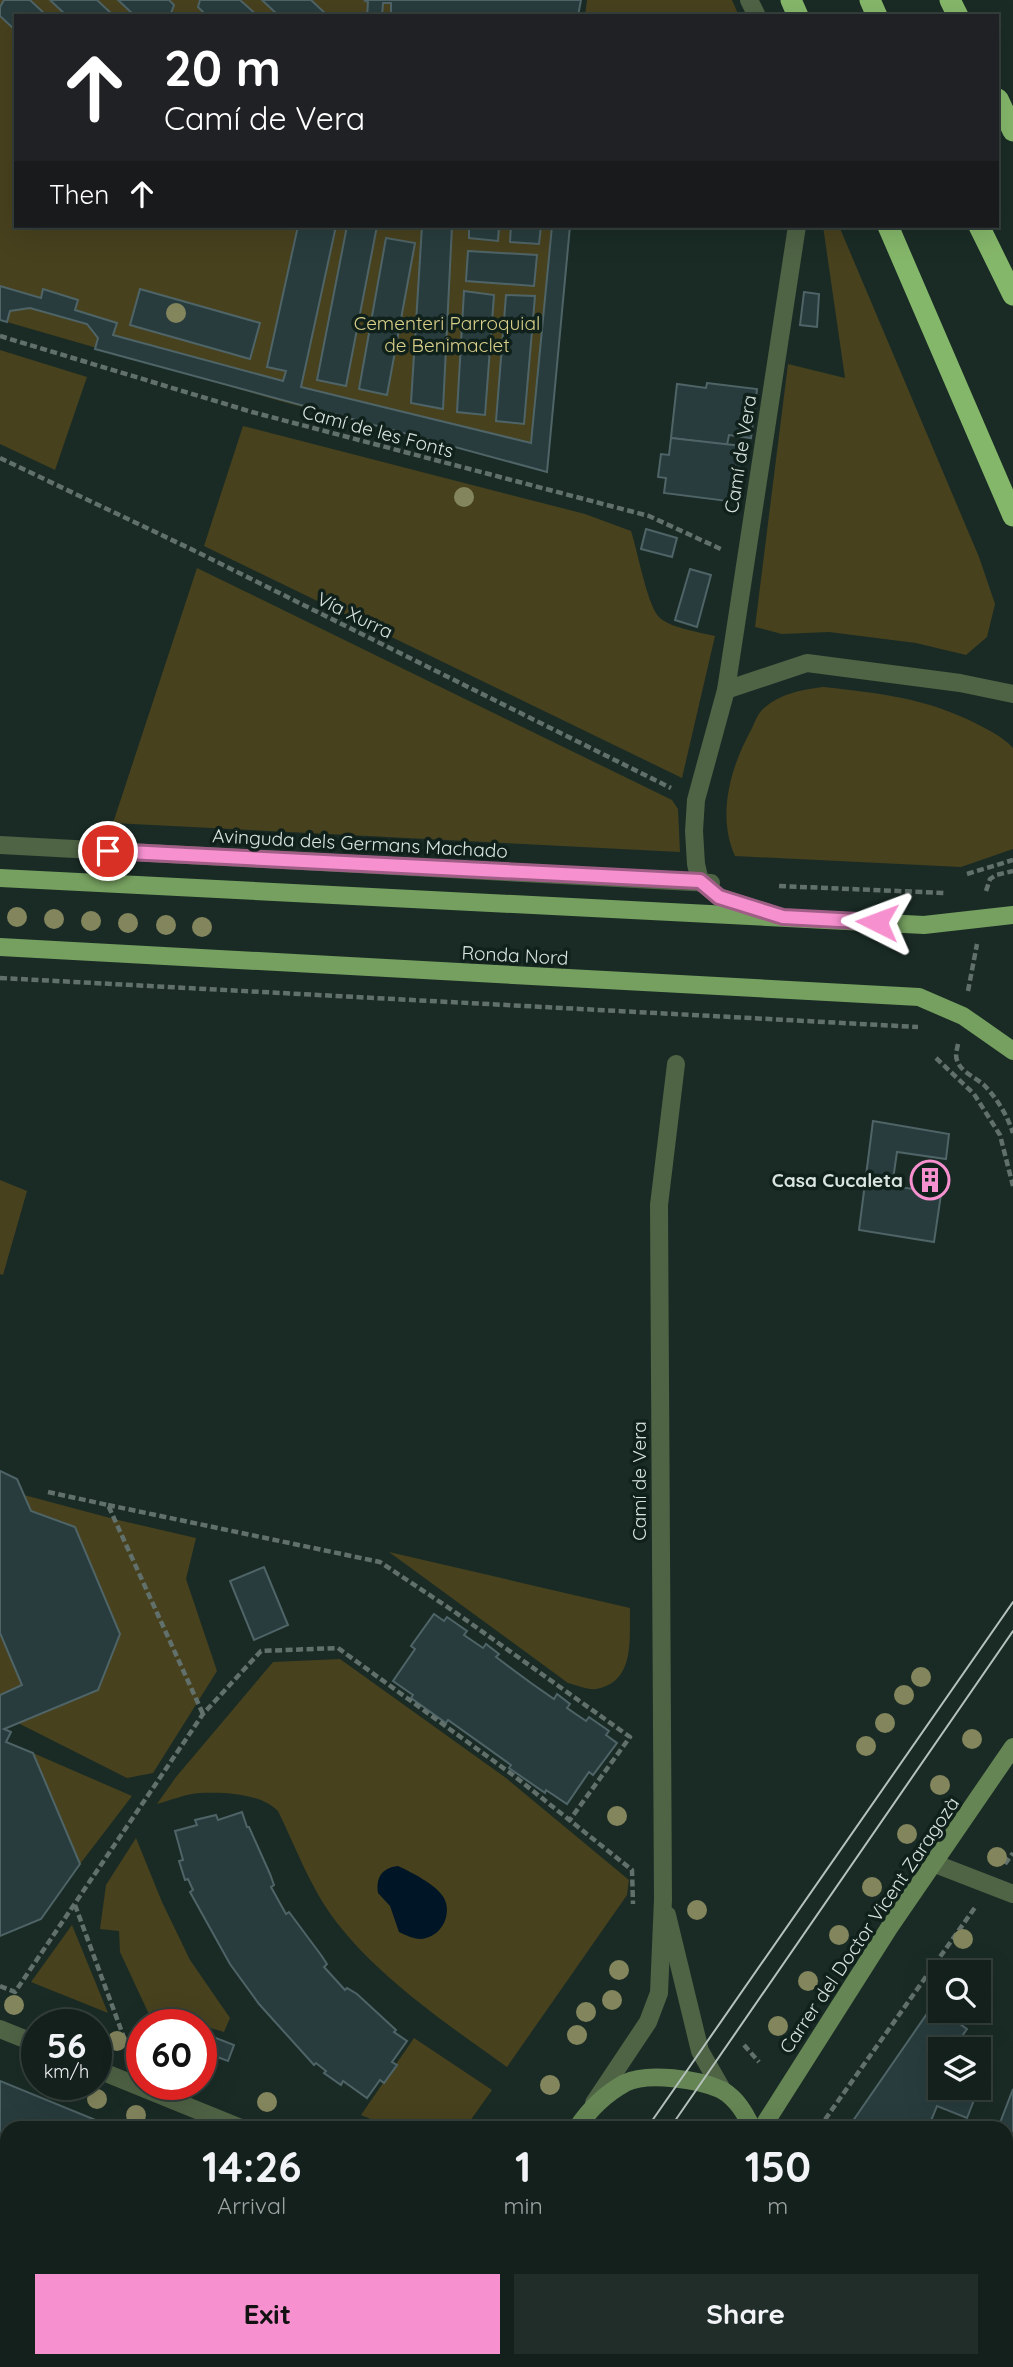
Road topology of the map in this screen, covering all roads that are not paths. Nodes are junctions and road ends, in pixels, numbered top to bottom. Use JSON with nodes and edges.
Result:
{"nodes":[{"id":1,"x":999,"y":101,"type":"edge"},
{"id":2,"x":1013,"y":131,"type":"edge"},
{"id":3,"x":797,"y":228,"type":"edge"},
{"id":4,"x":889,"y":228,"type":"edge"},
{"id":5,"x":980,"y":228,"type":"edge"},
{"id":6,"x":1013,"y":295,"type":"edge"},
{"id":7,"x":1013,"y":516,"type":"edge"},
{"id":8,"x":726,"y":690,"type":"junction"},
{"id":9,"x":1013,"y":694,"type":"edge"},
{"id":10,"x":0,"y":845,"type":"edge"},
{"id":11,"x":0,"y":878,"type":"edge"},
{"id":12,"x":709,"y":883,"type":"junction"},
{"id":13,"x":1013,"y":915,"type":"edge"},
{"id":14,"x":783,"y":917,"type":"junction"},
{"id":15,"x":0,"y":947,"type":"edge"},
{"id":16,"x":1013,"y":1052,"type":"edge"},
{"id":17,"x":676,"y":1064,"type":"dead end"},
{"id":18,"x":1013,"y":1747,"type":"edge"},
{"id":19,"x":933,"y":1863,"type":"junction"},
{"id":20,"x":1013,"y":1895,"type":"edge"},
{"id":21,"x":663,"y":1899,"type":"junction"},
{"id":22,"x":0,"y":2029,"type":"edge"},
{"id":23,"x":21,"y":2038,"type":"edge"},
{"id":24,"x":112,"y":2075,"type":"edge"},
{"id":25,"x":723,"y":2091,"type":"junction"},
{"id":26,"x":590,"y":2109,"type":"junction"},
{"id":27,"x":224,"y":2121,"type":"edge"},
{"id":28,"x":582,"y":2121,"type":"edge"},
{"id":29,"x":748,"y":2121,"type":"edge"},
{"id":30,"x":766,"y":2121,"type":"edge"}],
"edges":[{"from":1,"to":2,"type":"highway"},
{"from":3,"to":8,"type":"street","name":"Camí de Vera"},
{"from":4,"to":7,"type":"highway"},
{"from":5,"to":6,"type":"highway"},
{"from":8,"to":9,"type":"street"},
{"from":8,"to":12,"type":"street","name":"Camí de Vera"},
{"from":10,"to":12,"type":"street","name":"Avinguda dels Germans Machado"},
{"from":11,"to":14,"type":"main road"},
{"from":12,"to":14,"type":"street"},
{"from":13,"to":14,"type":"main road"},
{"from":15,"to":16,"type":"main road","name":"Ronda Nord"},
{"from":17,"to":21,"type":"street","name":"Camí de Vera"},
{"from":18,"to":19,"type":"street","name":"Carrer del Doctor Vicent Zaragozà"},
{"from":19,"to":20,"type":"street"},
{"from":19,"to":30,"type":"street","name":"Carrer del Doctor Vicent Zaragozà"},
{"from":21,"to":25,"type":"street","name":"Camí de Vera"},
{"from":21,"to":26,"type":"street","name":"Camí de Vera"},
{"from":22,"to":23,"type":"street"},
{"from":24,"to":27,"type":"street"},
{"from":25,"to":26,"type":"street"},
{"from":25,"to":29,"type":"street"},
{"from":26,"to":28,"type":"street"}]}
